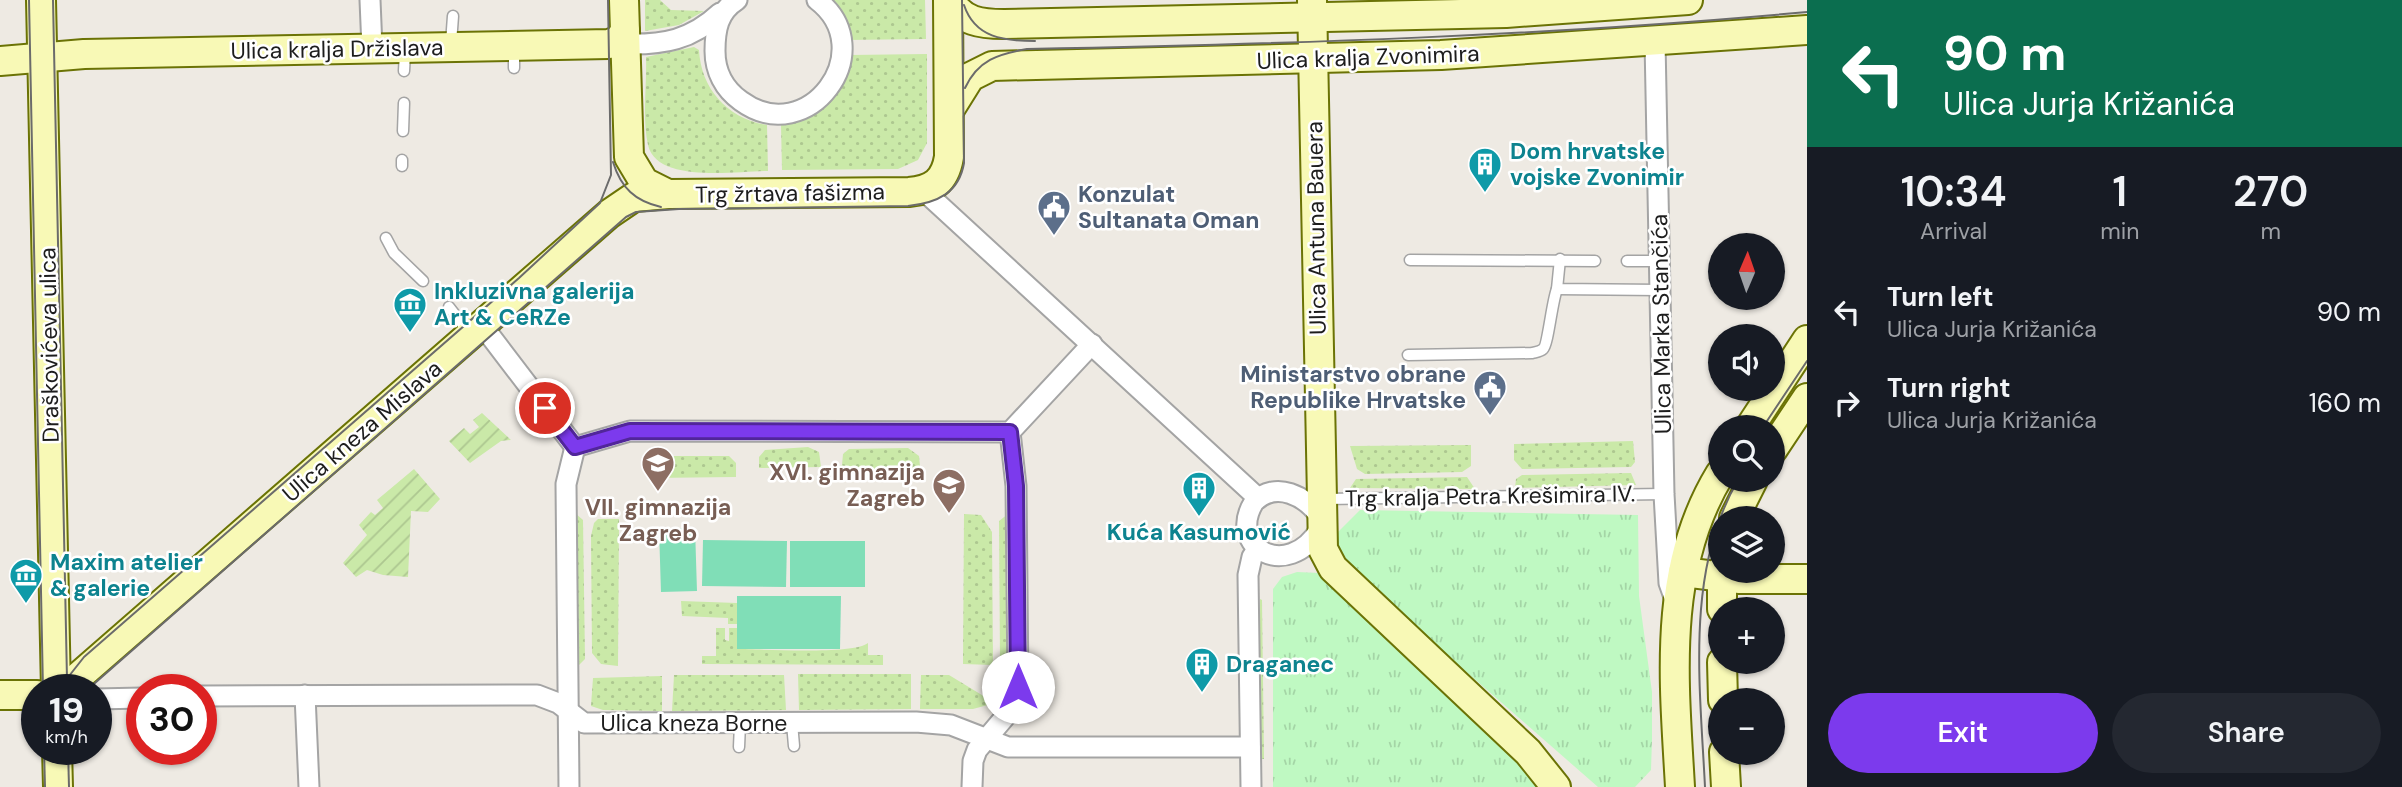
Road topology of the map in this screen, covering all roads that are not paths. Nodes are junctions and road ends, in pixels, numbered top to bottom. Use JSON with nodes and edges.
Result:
{"nodes":[{"id":1,"x":41,"y":0,"type":"edge"},
{"id":2,"x":370,"y":0,"type":"edge"},
{"id":3,"x":624,"y":0,"type":"edge"},
{"id":4,"x":817,"y":0,"type":"edge"},
{"id":5,"x":949,"y":0,"type":"edge"},
{"id":6,"x":1688,"y":0,"type":"edge"},
{"id":7,"x":733,"y":1,"type":"edge"},
{"id":8,"x":1657,"y":1,"type":"edge"},
{"id":9,"x":1312,"y":10,"type":"edge"},
{"id":10,"x":453,"y":16,"type":"dead end"},
{"id":11,"x":1807,"y":30,"type":"edge"},
{"id":12,"x":625,"y":38,"type":"junction"},
{"id":13,"x":1655,"y":42,"type":"junction"},
{"id":14,"x":451,"y":47,"type":"junction"},
{"id":15,"x":372,"y":48,"type":"junction"},
{"id":16,"x":43,"y":57,"type":"junction"},
{"id":17,"x":1313,"y":60,"type":"junction"},
{"id":18,"x":0,"y":61,"type":"edge"},
{"id":19,"x":404,"y":103,"type":"dead end"},
{"id":20,"x":950,"y":109,"type":"junction"},
{"id":21,"x":403,"y":131,"type":"dead end"},
{"id":22,"x":924,"y":191,"type":"junction"},
{"id":23,"x":668,"y":194,"type":"junction"},
{"id":24,"x":386,"y":238,"type":"dead end"},
{"id":25,"x":1560,"y":259,"type":"junction"},
{"id":26,"x":1410,"y":260,"type":"dead end"},
{"id":27,"x":1595,"y":261,"type":"dead end"},
{"id":28,"x":1628,"y":261,"type":"dead end"},
{"id":29,"x":1660,"y":261,"type":"junction"},
{"id":30,"x":423,"y":281,"type":"dead end"},
{"id":31,"x":1557,"y":289,"type":"junction"},
{"id":32,"x":1660,"y":290,"type":"junction"},
{"id":33,"x":449,"y":307,"type":"dead end"},
{"id":34,"x":476,"y":330,"type":"junction"},
{"id":35,"x":1807,"y":340,"type":"edge"},
{"id":36,"x":1092,"y":344,"type":"junction"},
{"id":37,"x":1408,"y":355,"type":"dead end"},
{"id":38,"x":1807,"y":398,"type":"edge"},
{"id":39,"x":1758,"y":415,"type":"edge"},
{"id":40,"x":1785,"y":431,"type":"edge"},
{"id":41,"x":1010,"y":432,"type":"junction"},
{"id":42,"x":575,"y":447,"type":"junction"},
{"id":43,"x":1710,"y":492,"type":"edge"},
{"id":44,"x":1664,"y":494,"type":"junction"},
{"id":45,"x":1258,"y":498,"type":"junction"},
{"id":46,"x":1320,"y":515,"type":"junction"},
{"id":47,"x":1258,"y":548,"type":"junction"},
{"id":48,"x":1282,"y":556,"type":"junction"},
{"id":49,"x":1330,"y":565,"type":"junction"},
{"id":50,"x":1683,"y":572,"type":"junction"},
{"id":51,"x":1708,"y":573,"type":"edge"},
{"id":52,"x":1785,"y":577,"type":"edge"},
{"id":53,"x":1807,"y":579,"type":"edge"},
{"id":54,"x":1676,"y":604,"type":"junction"},
{"id":55,"x":55,"y":674,"type":"edge"},
{"id":56,"x":81,"y":674,"type":"edge"},
{"id":57,"x":0,"y":695,"type":"edge"},
{"id":58,"x":21,"y":695,"type":"edge"},
{"id":59,"x":305,"y":695,"type":"junction"},
{"id":60,"x":217,"y":696,"type":"edge"},
{"id":61,"x":567,"y":711,"type":"junction"},
{"id":62,"x":1010,"y":711,"type":"junction"},
{"id":63,"x":792,"y":723,"type":"junction"},
{"id":64,"x":740,"y":724,"type":"junction"},
{"id":65,"x":983,"y":740,"type":"junction"},
{"id":66,"x":794,"y":746,"type":"dead end"},
{"id":67,"x":739,"y":747,"type":"dead end"},
{"id":68,"x":1250,"y":747,"type":"junction"},
{"id":69,"x":1035,"y":748,"type":"junction"},
{"id":70,"x":1528,"y":752,"type":"junction"},
{"id":71,"x":1678,"y":752,"type":"junction"},
{"id":72,"x":57,"y":765,"type":"edge"},
{"id":73,"x":1725,"y":765,"type":"edge"},
{"id":74,"x":58,"y":787,"type":"edge"},
{"id":75,"x":309,"y":787,"type":"edge"},
{"id":76,"x":569,"y":787,"type":"edge"},
{"id":77,"x":972,"y":787,"type":"edge"},
{"id":78,"x":1251,"y":787,"type":"edge"},
{"id":79,"x":1556,"y":787,"type":"edge"},
{"id":80,"x":1578,"y":787,"type":"edge"},
{"id":81,"x":1666,"y":787,"type":"edge"},
{"id":82,"x":1680,"y":787,"type":"edge"},
{"id":83,"x":1726,"y":787,"type":"edge"}],
"edges":[{"from":1,"to":16,"type":"main road","name":"Draškovićeva ulica"},
{"from":2,"to":15,"type":"street"},
{"from":3,"to":12,"type":"main road","name":"Trg žrtava fašizma"},
{"from":4,"to":7,"type":"street"},
{"from":5,"to":9,"type":"main road","name":"Ulica kralja Zvonimira"},
{"from":5,"to":20,"type":"main road"},
{"from":6,"to":8,"type":"main road","name":"Ulica kralja Zvonimira"},
{"from":7,"to":12,"type":"street"},
{"from":8,"to":9,"type":"main road","name":"Ulica kralja Zvonimira"},
{"from":9,"to":17,"type":"main road","name":"Ulica Antuna Bauera"},
{"from":10,"to":14,"type":"lane"},
{"from":11,"to":13,"type":"main road","name":"Ulica kralja Zvonimira"},
{"from":12,"to":14,"type":"main road","name":"Ulica kralja Držislava"},
{"from":12,"to":23,"type":"main road","name":"Trg žrtava fašizma"},
{"from":13,"to":17,"type":"main road","name":"Ulica kralja Zvonimira"},
{"from":13,"to":29,"type":"street","name":"Ulica Marka Stančića"},
{"from":14,"to":15,"type":"main road","name":"Ulica kralja Držislava"},
{"from":15,"to":16,"type":"main road","name":"Ulica kralja Držislava"},
{"from":16,"to":18,"type":"main road","name":"Ulica kralja Držislava"},
{"from":16,"to":55,"type":"main road","name":"Draškovićeva ulica"},
{"from":17,"to":20,"type":"main road","name":"Ulica kralja Zvonimira"},
{"from":17,"to":46,"type":"main road","name":"Ulica Antuna Bauera"},
{"from":19,"to":21,"type":"lane"},
{"from":20,"to":22,"type":"main road"},
{"from":22,"to":23,"type":"main road","name":"Trg žrtava fašizma"},
{"from":22,"to":36,"type":"street"},
{"from":23,"to":34,"type":"main road","name":"Ulica kneza Mislava"},
{"from":24,"to":30,"type":"lane"},
{"from":25,"to":26,"type":"lane"},
{"from":25,"to":27,"type":"lane"},
{"from":25,"to":31,"type":"lane"},
{"from":28,"to":29,"type":"lane"},
{"from":29,"to":32,"type":"street","name":"Ulica Marka Stančića"},
{"from":31,"to":32,"type":"lane"},
{"from":31,"to":37,"type":"lane"},
{"from":32,"to":44,"type":"street","name":"Ulica Marka Stančića"},
{"from":33,"to":34,"type":"lane"},
{"from":34,"to":42,"type":"street"},
{"from":34,"to":56,"type":"main road","name":"Ulica kneza Mislava"},
{"from":35,"to":39,"type":"main road"},
{"from":36,"to":41,"type":"street"},
{"from":36,"to":45,"type":"street"},
{"from":38,"to":40,"type":"main road"},
{"from":41,"to":42,"type":"street"},
{"from":41,"to":62,"type":"street"},
{"from":42,"to":61,"type":"street"},
{"from":43,"to":50,"type":"main road"},
{"from":44,"to":46,"type":"lane","name":"Trg kralja Petra Krešimira IV."},
{"from":44,"to":54,"type":"street","name":"Ulica Marka Stančića"},
{"from":45,"to":46,"type":"street"},
{"from":45,"to":47,"type":"street"},
{"from":46,"to":48,"type":"street"},
{"from":46,"to":49,"type":"main road","name":"Trg kralja Petra Krešimira IV."},
{"from":47,"to":48,"type":"street"},
{"from":47,"to":68,"type":"street"},
{"from":48,"to":49,"type":"street"},
{"from":49,"to":70,"type":"main road"},
{"from":50,"to":51,"type":"main road"},
{"from":50,"to":54,"type":"main road"},
{"from":52,"to":53,"type":"main road"},
{"from":54,"to":71,"type":"main road"},
{"from":57,"to":58,"type":"main road"},
{"from":59,"to":60,"type":"street","name":"Ulica kneza Borne"},
{"from":59,"to":61,"type":"street","name":"Ulica kneza Borne"},
{"from":59,"to":75,"type":"street"},
{"from":61,"to":64,"type":"street","name":"Ulica kneza Borne"},
{"from":61,"to":76,"type":"street"},
{"from":62,"to":65,"type":"street"},
{"from":62,"to":69,"type":"street"},
{"from":63,"to":64,"type":"street","name":"Ulica kneza Borne"},
{"from":63,"to":65,"type":"street","name":"Ulica kneza Borne"},
{"from":63,"to":66,"type":"lane"},
{"from":64,"to":67,"type":"lane"},
{"from":65,"to":69,"type":"street","name":"Ulica kneza Borne"},
{"from":65,"to":77,"type":"street"},
{"from":68,"to":69,"type":"street","name":"Ulica kneza Borne"},
{"from":68,"to":78,"type":"street"},
{"from":70,"to":79,"type":"main road"},
{"from":70,"to":80,"type":"main road"},
{"from":71,"to":81,"type":"main road"},
{"from":71,"to":82,"type":"main road"},
{"from":72,"to":74,"type":"main road"},
{"from":73,"to":83,"type":"main road"}]}
